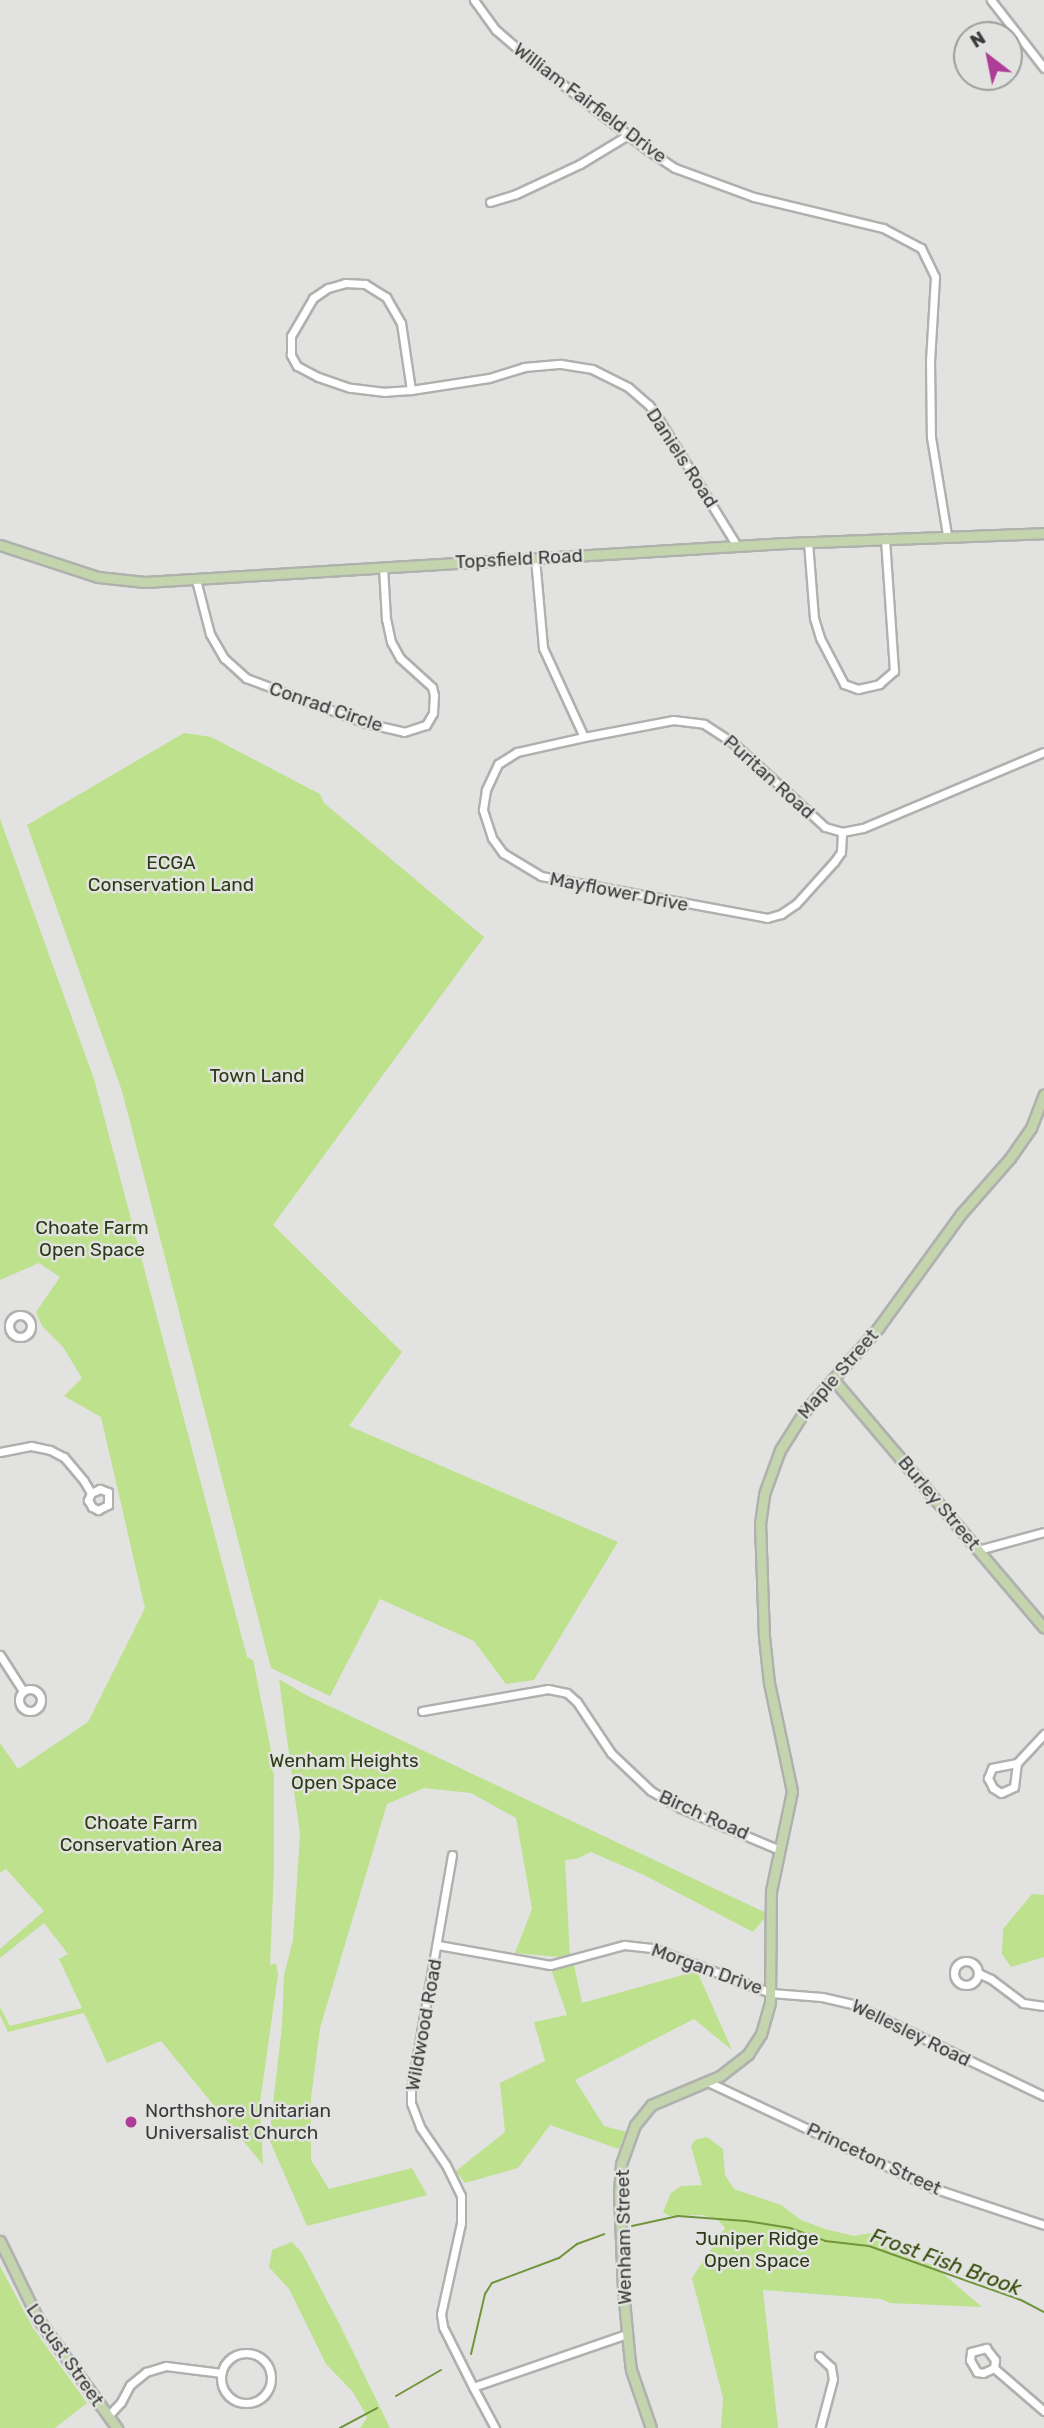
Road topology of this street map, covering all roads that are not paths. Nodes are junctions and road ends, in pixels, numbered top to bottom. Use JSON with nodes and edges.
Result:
{"nodes":[{"id":1,"x":474,"y":0,"type":"edge"},
{"id":2,"x":990,"y":0,"type":"edge"},
{"id":3,"x":1044,"y":68,"type":"edge"},
{"id":4,"x":628,"y":135,"type":"junction"},
{"id":5,"x":490,"y":202,"type":"dead end"},
{"id":6,"x":411,"y":390,"type":"junction"},
{"id":7,"x":1044,"y":533,"type":"edge"},
{"id":8,"x":947,"y":535,"type":"junction"},
{"id":9,"x":886,"y":538,"type":"junction"},
{"id":10,"x":808,"y":542,"type":"junction"},
{"id":11,"x":0,"y":545,"type":"edge"},
{"id":12,"x":737,"y":547,"type":"junction"},
{"id":13,"x":535,"y":558,"type":"junction"},
{"id":14,"x":383,"y":567,"type":"junction"},
{"id":15,"x":196,"y":580,"type":"junction"},
{"id":16,"x":584,"y":737,"type":"junction"},
{"id":17,"x":1044,"y":752,"type":"edge"},
{"id":18,"x":842,"y":832,"type":"junction"},
{"id":19,"x":1044,"y":1094,"type":"edge"},
{"id":20,"x":833,"y":1379,"type":"junction"},
{"id":21,"x":0,"y":1452,"type":"edge"},
{"id":22,"x":91,"y":1493,"type":"dead end"},
{"id":23,"x":1044,"y":1532,"type":"edge"},
{"id":24,"x":978,"y":1550,"type":"junction"},
{"id":25,"x":1044,"y":1628,"type":"edge"},
{"id":26,"x":0,"y":1655,"type":"edge"},
{"id":27,"x":23,"y":1691,"type":"dead end"},
{"id":28,"x":422,"y":1711,"type":"dead end"},
{"id":29,"x":1044,"y":1734,"type":"edge"},
{"id":30,"x":1017,"y":1763,"type":"junction"},
{"id":31,"x":780,"y":1850,"type":"junction"},
{"id":32,"x":452,"y":1855,"type":"dead end"},
{"id":33,"x":770,"y":1905,"type":"joint"},
{"id":34,"x":438,"y":1945,"type":"junction"},
{"id":35,"x":978,"y":1973,"type":"dead end"},
{"id":36,"x":771,"y":1993,"type":"junction"},
{"id":37,"x":1044,"y":2006,"type":"edge"},
{"id":38,"x":708,"y":2082,"type":"junction"},
{"id":39,"x":1044,"y":2096,"type":"edge"},
{"id":40,"x":1044,"y":2223,"type":"edge"},
{"id":41,"x":0,"y":2241,"type":"edge"},
{"id":42,"x":627,"y":2334,"type":"junction"},
{"id":43,"x":819,"y":2356,"type":"dead end"},
{"id":44,"x":993,"y":2368,"type":"dead end"},
{"id":45,"x":222,"y":2373,"type":"junction"},
{"id":46,"x":473,"y":2387,"type":"junction"},
{"id":47,"x":1044,"y":2411,"type":"edge"},
{"id":48,"x":108,"y":2416,"type":"junction"},
{"id":49,"x":117,"y":2428,"type":"edge"},
{"id":50,"x":495,"y":2428,"type":"edge"},
{"id":51,"x":650,"y":2428,"type":"edge"},
{"id":52,"x":820,"y":2428,"type":"edge"}],
"edges":[{"from":1,"to":4,"type":"street","name":"William Fairfield Drive"},
{"from":2,"to":3,"type":"street"},
{"from":4,"to":5,"type":"street"},
{"from":4,"to":8,"type":"street","name":"William Fairfield Drive"},
{"from":6,"to":6,"type":"street","name":"Daniels Road"},
{"from":6,"to":12,"type":"street","name":"Daniels Road"},
{"from":7,"to":8,"type":"main road","name":"Topsfield Road"},
{"from":8,"to":9,"type":"main road","name":"Topsfield Road"},
{"from":9,"to":10,"type":"main road","name":"Topsfield Road"},
{"from":9,"to":10,"type":"street"},
{"from":10,"to":12,"type":"main road","name":"Topsfield Road"},
{"from":11,"to":15,"type":"main road","name":"Topsfield Road"},
{"from":12,"to":13,"type":"main road","name":"Topsfield Road"},
{"from":13,"to":14,"type":"main road","name":"Topsfield Road"},
{"from":13,"to":16,"type":"street"},
{"from":14,"to":15,"type":"main road","name":"Topsfield Road"},
{"from":14,"to":15,"type":"street","name":"Conrad Circle"},
{"from":16,"to":18,"type":"street","name":"Puritan Road"},
{"from":16,"to":18,"type":"street","name":"Mayflower Drive"},
{"from":17,"to":18,"type":"street"},
{"from":19,"to":20,"type":"main road","name":"Maple Street"},
{"from":20,"to":24,"type":"main road","name":"Burley Street"},
{"from":20,"to":31,"type":"main road","name":"Maple Street"},
{"from":21,"to":22,"type":"street"},
{"from":23,"to":24,"type":"street"},
{"from":24,"to":25,"type":"main road","name":"Burley Street"},
{"from":26,"to":27,"type":"street"},
{"from":28,"to":31,"type":"street","name":"Birch Road"},
{"from":29,"to":30,"type":"street"},
{"from":30,"to":30,"type":"street"},
{"from":31,"to":33,"type":"main road","name":"Maple Street"},
{"from":32,"to":34,"type":"street","name":"Wildwood Road"},
{"from":33,"to":36,"type":"main road","name":"Wenham Street"},
{"from":34,"to":36,"type":"street","name":"Morgan Drive"},
{"from":34,"to":46,"type":"street","name":"Wildwood Road"},
{"from":35,"to":37,"type":"street"},
{"from":36,"to":38,"type":"main road","name":"Wenham Street"},
{"from":36,"to":39,"type":"street","name":"Wellesley Road"},
{"from":38,"to":40,"type":"street","name":"Princeton Street"},
{"from":38,"to":42,"type":"main road","name":"Wenham Street"},
{"from":41,"to":48,"type":"main road","name":"Locust Street"},
{"from":42,"to":46,"type":"street"},
{"from":42,"to":51,"type":"main road","name":"Wenham Street"},
{"from":43,"to":52,"type":"street"},
{"from":44,"to":47,"type":"street"},
{"from":45,"to":45,"type":"street"},
{"from":45,"to":48,"type":"street"},
{"from":46,"to":50,"type":"street","name":"Wildwood Road"},
{"from":48,"to":49,"type":"main road","name":"Locust Street"}]}
